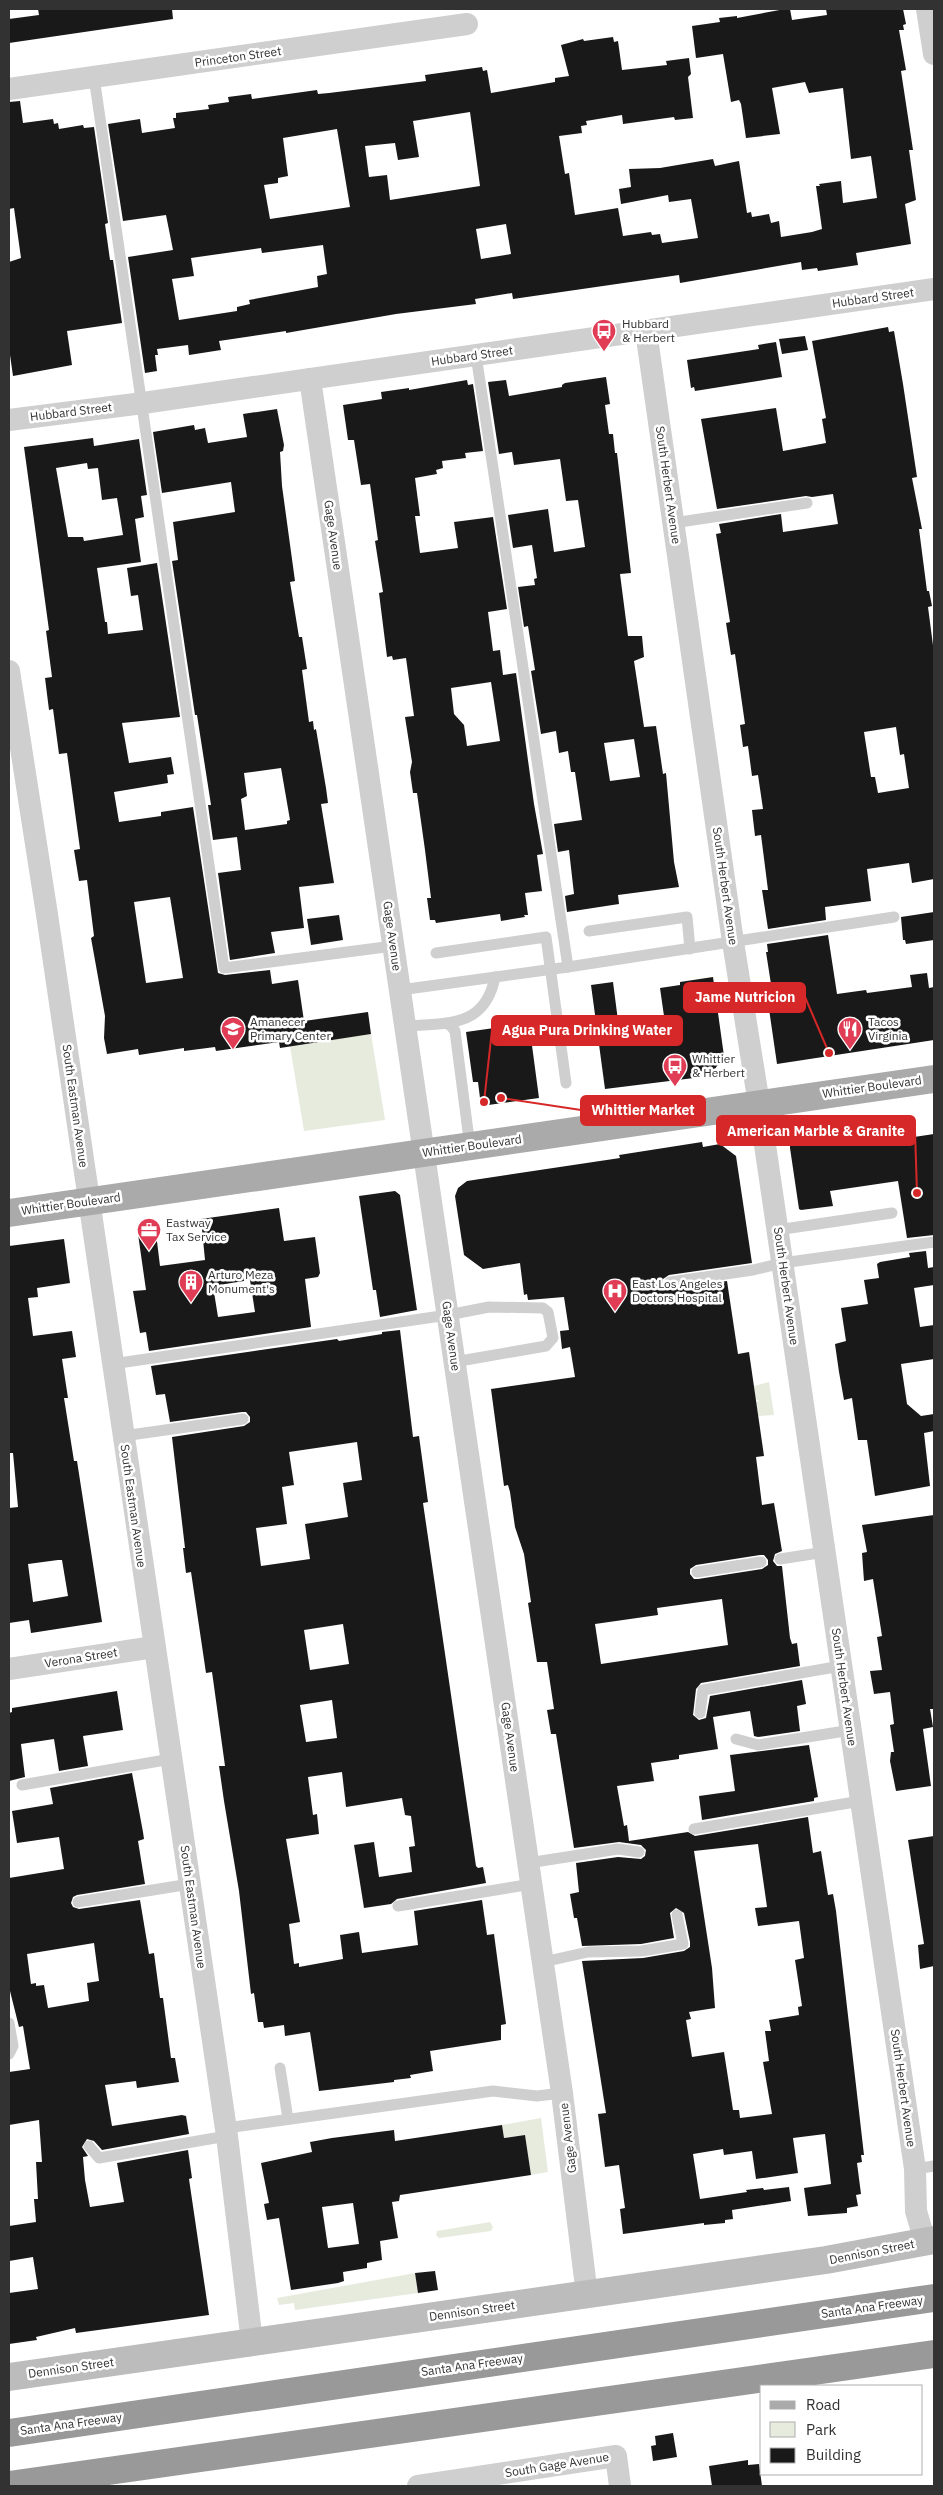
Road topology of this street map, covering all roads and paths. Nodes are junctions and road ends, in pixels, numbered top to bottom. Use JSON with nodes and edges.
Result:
{"nodes":[{"id":1,"x":927,"y":9,"type":"edge"},
{"id":2,"x":467,"y":24,"type":"dead end"},
{"id":3,"x":934,"y":54,"type":"edge"},
{"id":4,"x":94,"y":77,"type":"junction"},
{"id":5,"x":9,"y":89,"type":"edge"},
{"id":6,"x":934,"y":289,"type":"edge"},
{"id":7,"x":646,"y":331,"type":"junction"},
{"id":8,"x":476,"y":355,"type":"junction"},
{"id":9,"x":310,"y":379,"type":"junction"},
{"id":10,"x":143,"y":403,"type":"junction"},
{"id":11,"x":9,"y":420,"type":"edge"},
{"id":12,"x":807,"y":503,"type":"dead end"},
{"id":13,"x":673,"y":523,"type":"junction"},
{"id":14,"x":9,"y":671,"type":"edge"},
{"id":15,"x":14,"y":748,"type":"edge"},
{"id":16,"x":894,"y":917,"type":"dead end"},
{"id":17,"x":589,"y":931,"type":"dead end"},
{"id":18,"x":733,"y":942,"type":"junction"},
{"id":19,"x":393,"y":946,"type":"junction"},
{"id":20,"x":690,"y":948,"type":"junction"},
{"id":21,"x":436,"y":953,"type":"dead end"},
{"id":22,"x":568,"y":967,"type":"junction"},
{"id":23,"x":551,"y":970,"type":"junction"},
{"id":24,"x":495,"y":977,"type":"junction"},
{"id":25,"x":400,"y":990,"type":"junction"},
{"id":26,"x":446,"y":1023,"type":"junction"},
{"id":27,"x":405,"y":1026,"type":"junction"},
{"id":28,"x":934,"y":1079,"type":"edge"},
{"id":29,"x":566,"y":1083,"type":"dead end"},
{"id":30,"x":759,"y":1104,"type":"junction"},
{"id":31,"x":470,"y":1147,"type":"junction"},
{"id":32,"x":424,"y":1154,"type":"junction"},
{"id":33,"x":88,"y":1202,"type":"junction"},
{"id":34,"x":9,"y":1213,"type":"edge"},
{"id":35,"x":892,"y":1213,"type":"dead end"},
{"id":36,"x":778,"y":1230,"type":"junction"},
{"id":37,"x":934,"y":1242,"type":"edge"},
{"id":38,"x":782,"y":1263,"type":"junction"},
{"id":39,"x":670,"y":1282,"type":"dead end"},
{"id":40,"x":448,"y":1315,"type":"junction"},
{"id":41,"x":454,"y":1362,"type":"junction"},
{"id":42,"x":112,"y":1364,"type":"junction"},
{"id":43,"x":243,"y":1419,"type":"dead end"},
{"id":44,"x":123,"y":1436,"type":"junction"},
{"id":45,"x":825,"y":1552,"type":"junction"},
{"id":46,"x":780,"y":1559,"type":"dead end"},
{"id":47,"x":762,"y":1562,"type":"dead end"},
{"id":48,"x":697,"y":1572,"type":"dead end"},
{"id":49,"x":154,"y":1647,"type":"junction"},
{"id":50,"x":841,"y":1666,"type":"junction"},
{"id":51,"x":9,"y":1669,"type":"edge"},
{"id":52,"x":700,"y":1713,"type":"dead end"},
{"id":53,"x":851,"y":1730,"type":"junction"},
{"id":54,"x":736,"y":1739,"type":"dead end"},
{"id":55,"x":171,"y":1759,"type":"junction"},
{"id":56,"x":22,"y":1785,"type":"dead end"},
{"id":57,"x":861,"y":1800,"type":"junction"},
{"id":58,"x":694,"y":1829,"type":"dead end"},
{"id":59,"x":639,"y":1852,"type":"dead end"},
{"id":60,"x":530,"y":1874,"type":"junction"},
{"id":61,"x":190,"y":1884,"type":"junction"},
{"id":62,"x":78,"y":1902,"type":"dead end"},
{"id":63,"x":398,"y":1906,"type":"dead end"},
{"id":64,"x":677,"y":1915,"type":"dead end"},
{"id":65,"x":543,"y":1962,"type":"junction"},
{"id":66,"x":9,"y":2023,"type":"edge"},
{"id":67,"x":9,"y":2054,"type":"edge"},
{"id":68,"x":280,"y":2068,"type":"dead end"},
{"id":69,"x":562,"y":2093,"type":"junction"},
{"id":70,"x":288,"y":2119,"type":"junction"},
{"id":71,"x":227,"y":2132,"type":"junction"},
{"id":72,"x":89,"y":2146,"type":"dead end"},
{"id":73,"x":924,"y":2168,"type":"edge"},
{"id":74,"x":930,"y":2241,"type":"edge"},
{"id":75,"x":587,"y":2295,"type":"junction"},
{"id":76,"x":934,"y":2298,"type":"edge"},
{"id":77,"x":252,"y":2342,"type":"junction"},
{"id":78,"x":934,"y":2354,"type":"edge"},
{"id":79,"x":9,"y":2377,"type":"edge"},
{"id":80,"x":9,"y":2433,"type":"edge"},
{"id":81,"x":470,"y":2482,"type":"edge"},
{"id":82,"x":9,"y":2484,"type":"edge"},
{"id":83,"x":428,"y":2485,"type":"edge"},
{"id":84,"x":620,"y":2486,"type":"edge"}],
"edges":[{"from":1,"to":3,"type":"street"},
{"from":2,"to":4,"type":"street","name":"Princeton Street"},
{"from":4,"to":5,"type":"street","name":"Princeton Street"},
{"from":4,"to":10,"type":"lane"},
{"from":6,"to":7,"type":"street","name":"Hubbard Street"},
{"from":7,"to":8,"type":"street","name":"Hubbard Street"},
{"from":7,"to":13,"type":"street","name":"South Herbert Avenue"},
{"from":8,"to":9,"type":"street","name":"Hubbard Street"},
{"from":8,"to":22,"type":"lane"},
{"from":9,"to":10,"type":"street","name":"Hubbard Street"},
{"from":9,"to":19,"type":"street","name":"Gage Avenue"},
{"from":10,"to":11,"type":"street","name":"Hubbard Street"},
{"from":10,"to":19,"type":"lane"},
{"from":12,"to":13,"type":"lane"},
{"from":13,"to":18,"type":"street","name":"South Herbert Avenue"},
{"from":14,"to":15,"type":"street","name":"South Eastman Avenue"},
{"from":15,"to":33,"type":"street","name":"South Eastman Avenue"},
{"from":16,"to":18,"type":"lane"},
{"from":17,"to":20,"type":"lane"},
{"from":18,"to":20,"type":"lane"},
{"from":18,"to":30,"type":"street","name":"South Herbert Avenue"},
{"from":19,"to":25,"type":"street","name":"Gage Avenue"},
{"from":20,"to":22,"type":"lane"},
{"from":21,"to":23,"type":"lane"},
{"from":22,"to":23,"type":"lane"},
{"from":23,"to":24,"type":"lane"},
{"from":23,"to":29,"type":"lane"},
{"from":24,"to":25,"type":"lane"},
{"from":24,"to":26,"type":"lane"},
{"from":25,"to":27,"type":"street","name":"Gage Avenue"},
{"from":26,"to":27,"type":"lane"},
{"from":26,"to":31,"type":"lane"},
{"from":27,"to":32,"type":"street","name":"Gage Avenue"},
{"from":28,"to":30,"type":"main road","name":"Whittier Boulevard"},
{"from":30,"to":31,"type":"main road","name":"Whittier Boulevard"},
{"from":30,"to":36,"type":"street","name":"South Herbert Avenue"},
{"from":31,"to":32,"type":"main road","name":"Whittier Boulevard"},
{"from":32,"to":33,"type":"main road","name":"Whittier Boulevard"},
{"from":32,"to":40,"type":"street","name":"Gage Avenue"},
{"from":33,"to":34,"type":"main road","name":"Whittier Boulevard"},
{"from":33,"to":42,"type":"street","name":"South Eastman Avenue"},
{"from":35,"to":36,"type":"lane"},
{"from":36,"to":38,"type":"street","name":"South Herbert Avenue"},
{"from":37,"to":38,"type":"lane"},
{"from":38,"to":39,"type":"lane"},
{"from":38,"to":45,"type":"street","name":"South Herbert Avenue"},
{"from":40,"to":41,"type":"street","name":"Gage Avenue"},
{"from":40,"to":41,"type":"lane"},
{"from":40,"to":42,"type":"lane"},
{"from":41,"to":60,"type":"street","name":"Gage Avenue"},
{"from":42,"to":44,"type":"street","name":"South Eastman Avenue"},
{"from":43,"to":44,"type":"lane"},
{"from":44,"to":49,"type":"street","name":"South Eastman Avenue"},
{"from":45,"to":46,"type":"lane"},
{"from":45,"to":50,"type":"street","name":"South Herbert Avenue"},
{"from":47,"to":48,"type":"lane"},
{"from":49,"to":51,"type":"street","name":"Verona Street"},
{"from":49,"to":55,"type":"street","name":"South Eastman Avenue"},
{"from":50,"to":52,"type":"lane"},
{"from":50,"to":53,"type":"street","name":"South Herbert Avenue"},
{"from":53,"to":54,"type":"lane"},
{"from":53,"to":57,"type":"street","name":"South Herbert Avenue"},
{"from":55,"to":56,"type":"lane"},
{"from":55,"to":61,"type":"street","name":"South Eastman Avenue"},
{"from":57,"to":58,"type":"lane"},
{"from":57,"to":73,"type":"street","name":"South Herbert Avenue"},
{"from":59,"to":60,"type":"lane"},
{"from":60,"to":63,"type":"lane"},
{"from":60,"to":65,"type":"street","name":"Gage Avenue"},
{"from":61,"to":62,"type":"lane"},
{"from":61,"to":71,"type":"street","name":"South Eastman Avenue"},
{"from":64,"to":65,"type":"lane"},
{"from":65,"to":69,"type":"street","name":"Gage Avenue"},
{"from":66,"to":67,"type":"lane"},
{"from":68,"to":70,"type":"lane"},
{"from":69,"to":70,"type":"lane"},
{"from":69,"to":75,"type":"street","name":"Gage Avenue"},
{"from":70,"to":71,"type":"lane"},
{"from":71,"to":72,"type":"lane"},
{"from":71,"to":77,"type":"street","name":"South Eastman Avenue"},
{"from":73,"to":74,"type":"street","name":"South Herbert Avenue"},
{"from":74,"to":75,"type":"street","name":"Dennison Street"},
{"from":75,"to":77,"type":"street","name":"Dennison Street"},
{"from":76,"to":80,"type":"highway","name":"Santa Ana Freeway"},
{"from":77,"to":79,"type":"street","name":"Dennison Street"},
{"from":78,"to":82,"type":"highway"},
{"from":81,"to":83,"type":"street","name":"South Gage Avenue"},
{"from":81,"to":84,"type":"street","name":"South Gage Avenue"}]}
